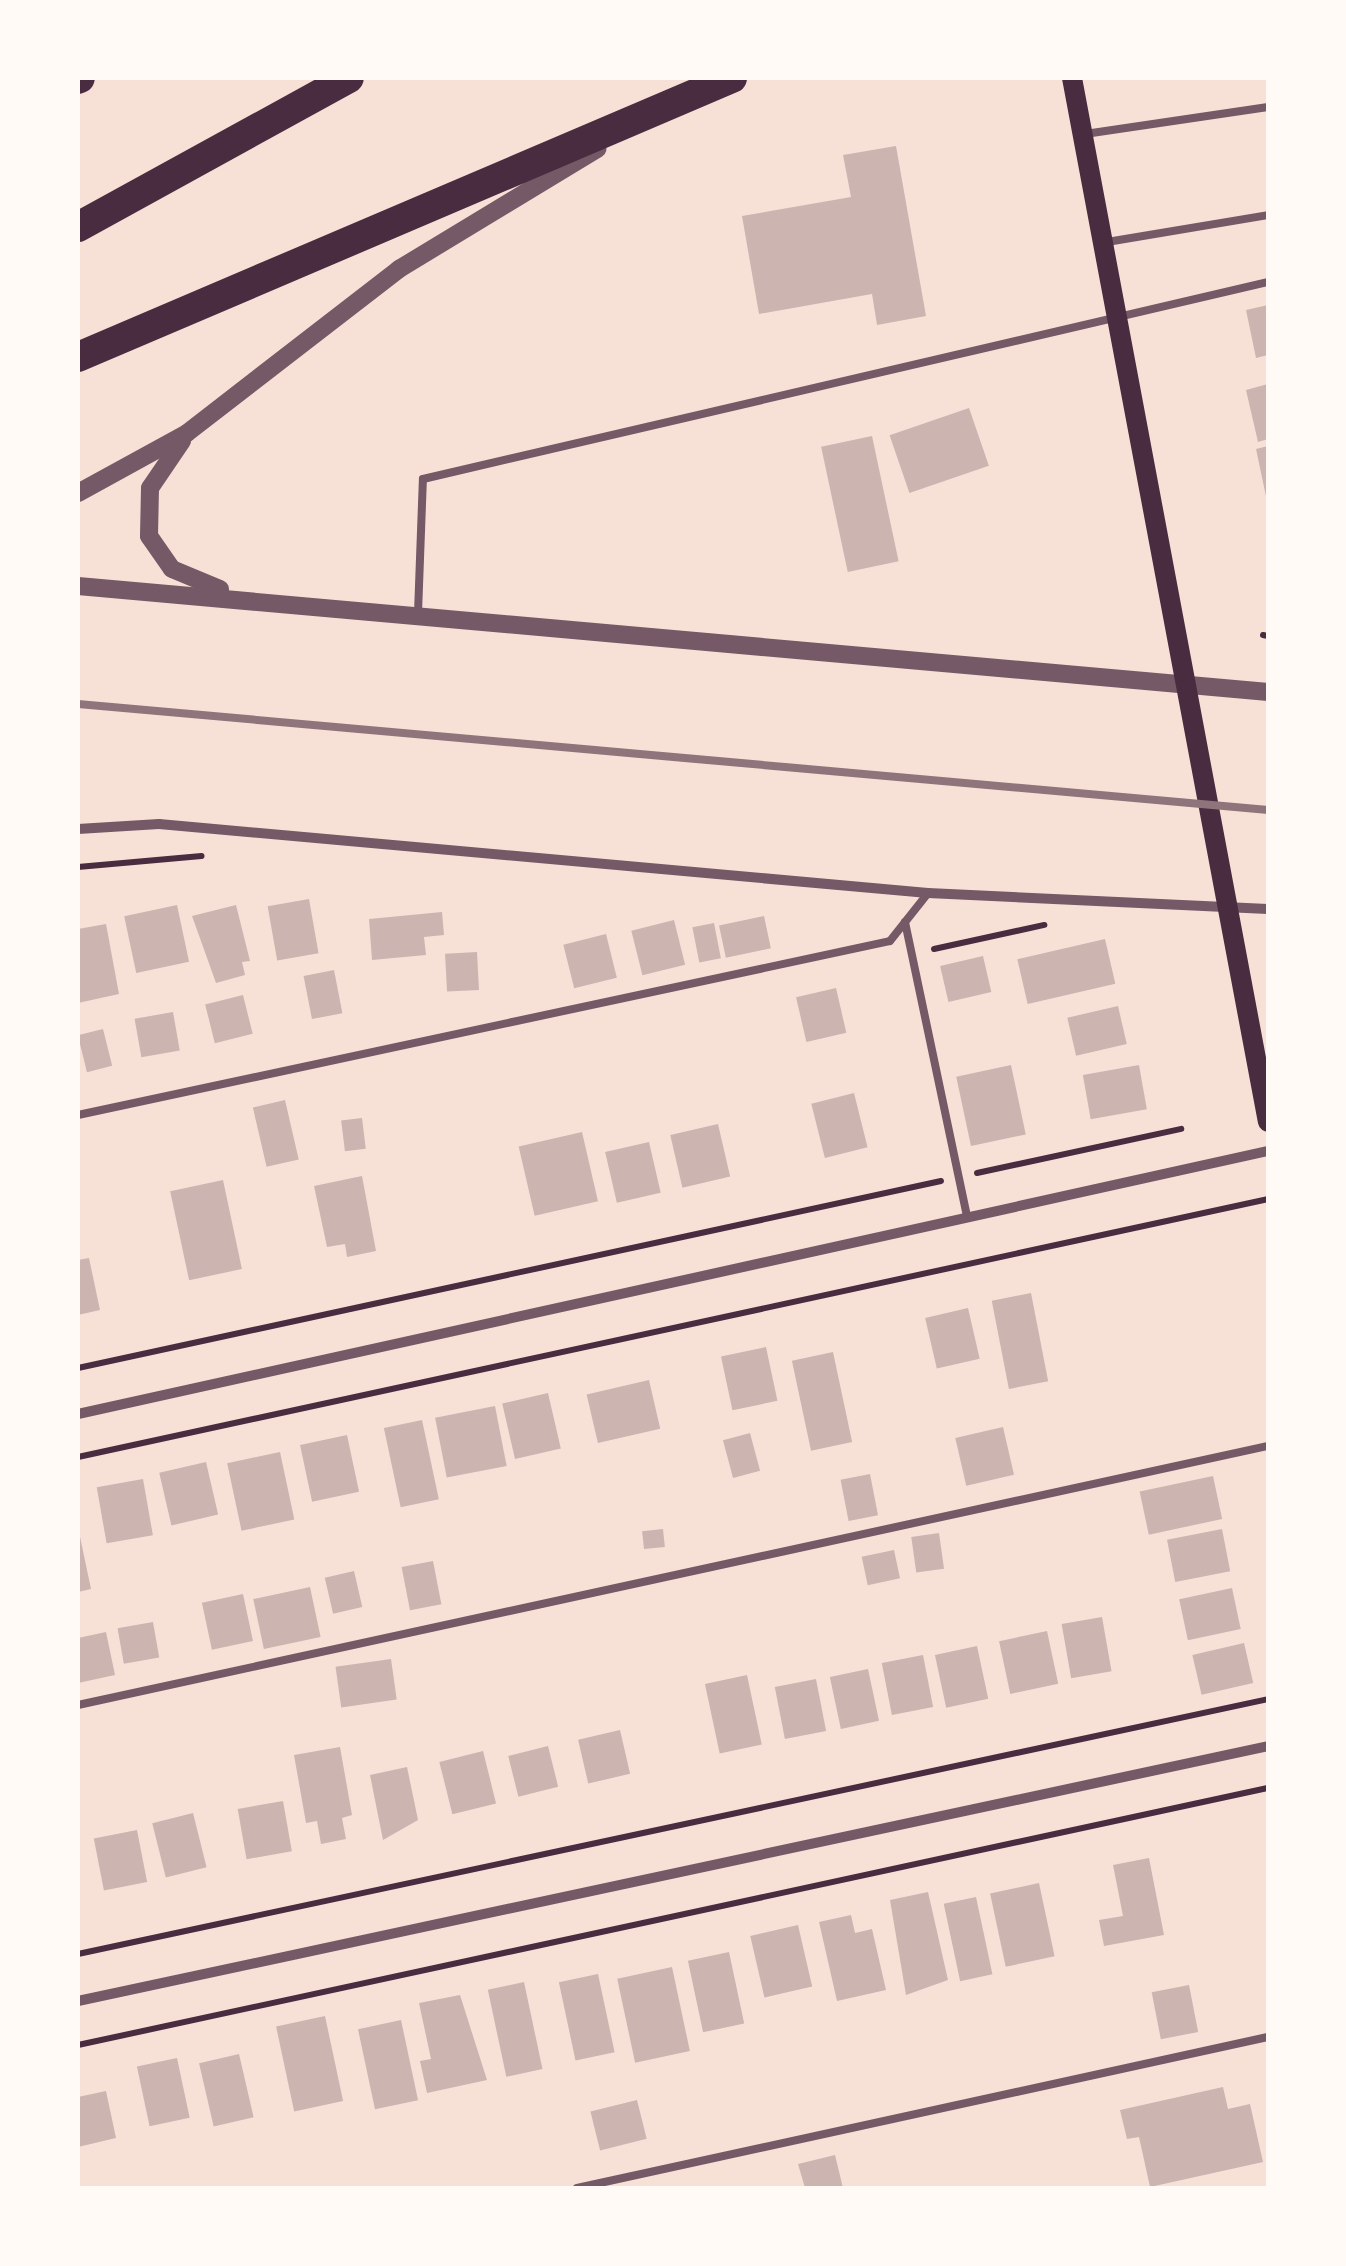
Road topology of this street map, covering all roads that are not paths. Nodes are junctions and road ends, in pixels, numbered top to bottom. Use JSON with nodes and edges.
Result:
{"nodes":[{"id":1,"x":349,"y":78,"type":"edge"},
{"id":2,"x":732,"y":78,"type":"edge"},
{"id":3,"x":1072,"y":78,"type":"edge"},
{"id":4,"x":675,"y":104,"type":"junction"},
{"id":5,"x":1268,"y":107,"type":"edge"},
{"id":6,"x":1083,"y":134,"type":"junction"},
{"id":7,"x":1268,"y":215,"type":"edge"},
{"id":8,"x":78,"y":228,"type":"edge"},
{"id":9,"x":1102,"y":243,"type":"junction"},
{"id":10,"x":1268,"y":282,"type":"edge"},
{"id":11,"x":1116,"y":316,"type":"junction"},
{"id":12,"x":78,"y":358,"type":"edge"},
{"id":13,"x":187,"y":434,"type":"junction"},
{"id":14,"x":78,"y":493,"type":"edge"},
{"id":15,"x":78,"y":586,"type":"edge"},
{"id":16,"x":245,"y":596,"type":"junction"},
{"id":17,"x":418,"y":613,"type":"junction"},
{"id":18,"x":1180,"y":679,"type":"junction"},
{"id":19,"x":1268,"y":692,"type":"edge"},
{"id":20,"x":78,"y":829,"type":"edge"},
{"id":21,"x":928,"y":893,"type":"junction"},
{"id":22,"x":1225,"y":904,"type":"junction"},
{"id":23,"x":1268,"y":909,"type":"edge"},
{"id":24,"x":905,"y":922,"type":"junction"},
{"id":25,"x":78,"y":1115,"type":"edge"},
{"id":26,"x":1268,"y":1122,"type":"edge"},
{"id":27,"x":1268,"y":1151,"type":"edge"},
{"id":28,"x":967,"y":1216,"type":"junction"},
{"id":29,"x":78,"y":1414,"type":"edge"},
{"id":30,"x":1268,"y":1446,"type":"edge"},
{"id":31,"x":78,"y":1705,"type":"edge"},
{"id":32,"x":1268,"y":1746,"type":"edge"},
{"id":33,"x":78,"y":2001,"type":"edge"},
{"id":34,"x":1268,"y":2037,"type":"edge"},
{"id":35,"x":577,"y":2188,"type":"edge"}],
"edges":[{"from":1,"to":8,"type":"highway"},
{"from":2,"to":4,"type":"highway"},
{"from":3,"to":6,"type":"main road"},
{"from":4,"to":12,"type":"highway"},
{"from":4,"to":13,"type":"street"},
{"from":5,"to":6,"type":"lane"},
{"from":6,"to":9,"type":"main road"},
{"from":7,"to":9,"type":"lane"},
{"from":9,"to":11,"type":"main road"},
{"from":10,"to":11,"type":"lane"},
{"from":11,"to":17,"type":"lane"},
{"from":11,"to":18,"type":"main road"},
{"from":13,"to":14,"type":"street"},
{"from":13,"to":16,"type":"street"},
{"from":15,"to":16,"type":"street"},
{"from":16,"to":17,"type":"street"},
{"from":17,"to":18,"type":"street"},
{"from":18,"to":19,"type":"street"},
{"from":18,"to":22,"type":"main road"},
{"from":20,"to":21,"type":"street"},
{"from":21,"to":22,"type":"street"},
{"from":21,"to":24,"type":"lane"},
{"from":22,"to":23,"type":"street"},
{"from":22,"to":26,"type":"main road"},
{"from":24,"to":25,"type":"lane"},
{"from":24,"to":28,"type":"lane"},
{"from":27,"to":28,"type":"street"},
{"from":28,"to":29,"type":"street"},
{"from":30,"to":31,"type":"lane"},
{"from":32,"to":33,"type":"street"},
{"from":34,"to":35,"type":"lane"}]}
